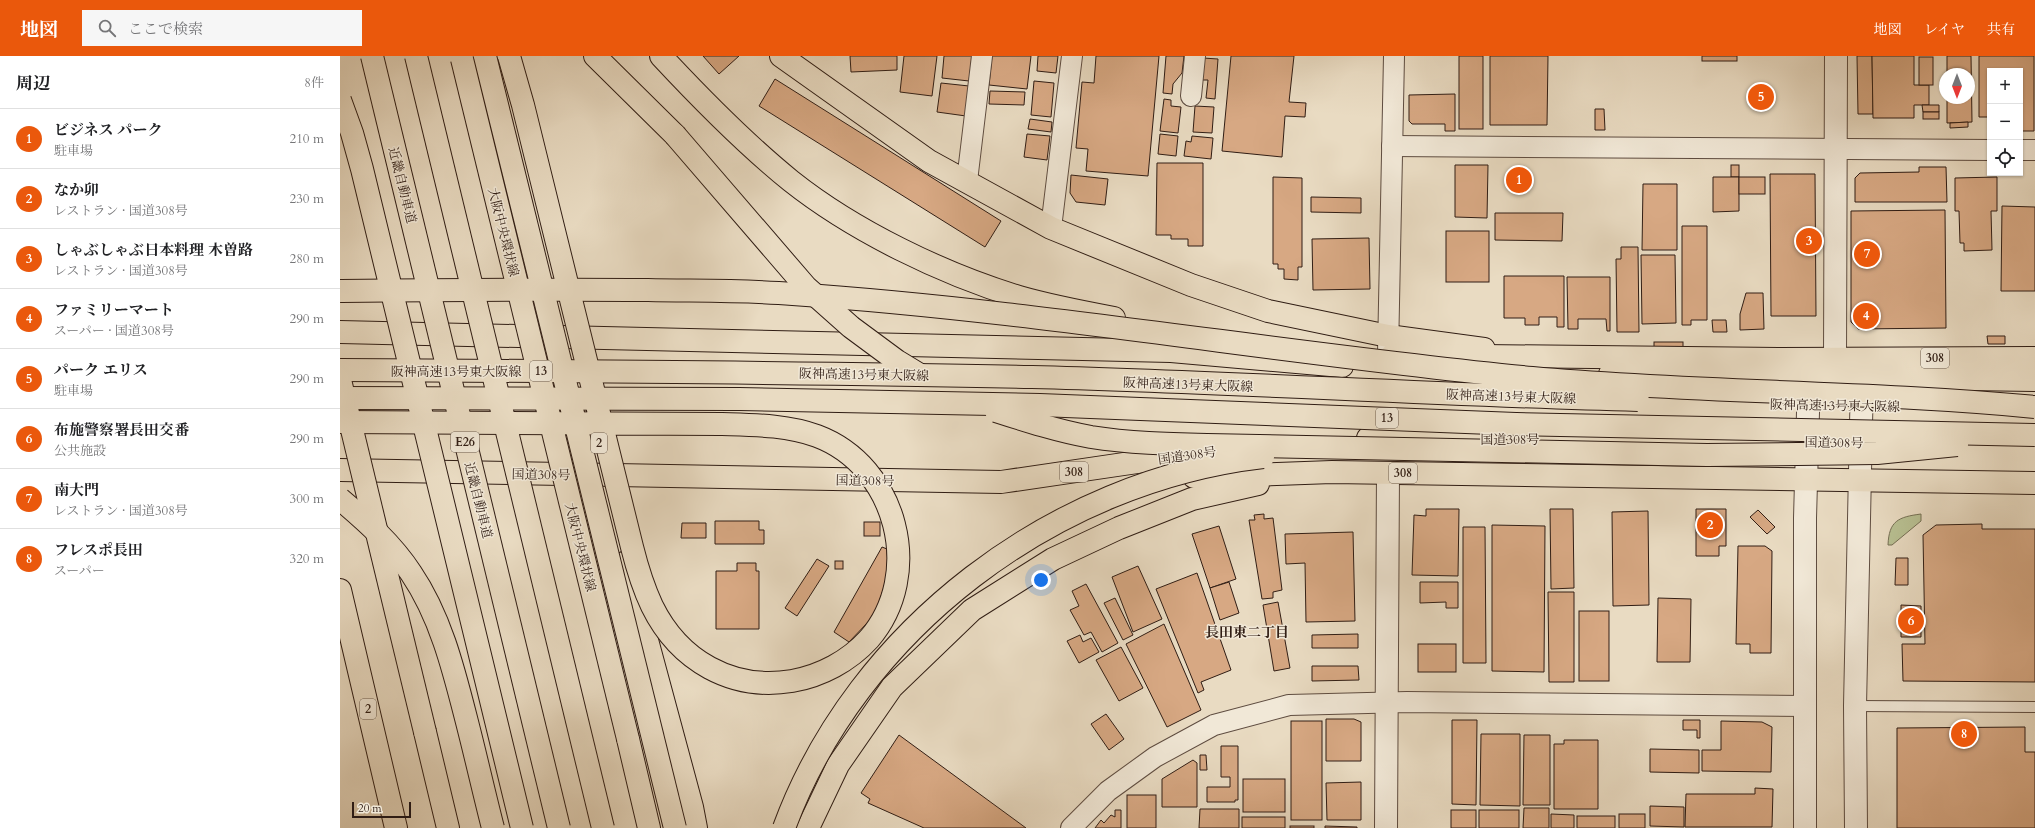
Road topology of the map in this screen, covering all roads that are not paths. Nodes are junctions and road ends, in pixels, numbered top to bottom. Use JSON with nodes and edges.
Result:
{"nodes":[{"id":1,"x":372,"y":56,"type":"edge"},
{"id":2,"x":416,"y":56,"type":"edge"},
{"id":3,"x":485,"y":56,"type":"edge"},
{"id":4,"x":510,"y":56,"type":"edge"},
{"id":5,"x":594,"y":56,"type":"edge"},
{"id":6,"x":608,"y":56,"type":"edge"},
{"id":7,"x":661,"y":56,"type":"edge"},
{"id":8,"x":781,"y":56,"type":"edge"},
{"id":9,"x":982,"y":56,"type":"edge"},
{"id":10,"x":1072,"y":56,"type":"edge"},
{"id":11,"x":1195,"y":56,"type":"edge"},
{"id":12,"x":1394,"y":56,"type":"edge"},
{"id":13,"x":1836,"y":56,"type":"edge"},
{"id":14,"x":462,"y":57,"type":"edge"},
{"id":15,"x":1191,"y":96,"type":"dead end"},
{"id":16,"x":340,"y":100,"type":"edge"},
{"id":17,"x":675,"y":135,"type":"junction"},
{"id":18,"x":1392,"y":146,"type":"junction"},
{"id":19,"x":1835,"y":148,"type":"junction"},
{"id":20,"x":1987,"y":150,"type":"edge"},
{"id":21,"x":2023,"y":150,"type":"edge"},
{"id":22,"x":2035,"y":150,"type":"edge"},
{"id":23,"x":967,"y":182,"type":"junction"},
{"id":24,"x":1051,"y":228,"type":"junction"},
{"id":25,"x":340,"y":291,"type":"edge"},
{"id":26,"x":340,"y":332,"type":"edge"},
{"id":27,"x":580,"y":338,"type":"junction"},
{"id":28,"x":1388,"y":345,"type":"junction"},
{"id":29,"x":1171,"y":351,"type":"junction"},
{"id":30,"x":1295,"y":351,"type":"junction"},
{"id":31,"x":1835,"y":358,"type":"junction"},
{"id":32,"x":2035,"y":358,"type":"edge"},
{"id":33,"x":340,"y":370,"type":"edge"},
{"id":34,"x":1809,"y":377,"type":"junction"},
{"id":35,"x":1862,"y":378,"type":"junction"},
{"id":36,"x":340,"y":380,"type":"edge"},
{"id":37,"x":2035,"y":380,"type":"edge"},
{"id":38,"x":340,"y":398,"type":"edge"},
{"id":39,"x":2035,"y":408,"type":"edge"},
{"id":40,"x":340,"y":422,"type":"edge"},
{"id":41,"x":2035,"y":436,"type":"edge"},
{"id":42,"x":1807,"y":441,"type":"junction"},
{"id":43,"x":1861,"y":443,"type":"junction"},
{"id":44,"x":2035,"y":443,"type":"edge"},
{"id":45,"x":1364,"y":449,"type":"junction"},
{"id":46,"x":340,"y":470,"type":"edge"},
{"id":47,"x":1332,"y":472,"type":"junction"},
{"id":48,"x":1388,"y":473,"type":"junction"},
{"id":49,"x":605,"y":476,"type":"junction"},
{"id":50,"x":1806,"y":479,"type":"junction"},
{"id":51,"x":1860,"y":480,"type":"junction"},
{"id":52,"x":1001,"y":482,"type":"junction"},
{"id":53,"x":2035,"y":483,"type":"edge"},
{"id":54,"x":340,"y":499,"type":"edge"},
{"id":55,"x":340,"y":590,"type":"edge"},
{"id":56,"x":1387,"y":702,"type":"junction"},
{"id":57,"x":1806,"y":706,"type":"junction"},
{"id":58,"x":1856,"y":706,"type":"junction"},
{"id":59,"x":2035,"y":707,"type":"edge"},
{"id":60,"x":396,"y":828,"type":"edge"},
{"id":61,"x":448,"y":828,"type":"edge"},
{"id":62,"x":493,"y":828,"type":"edge"},
{"id":63,"x":522,"y":828,"type":"edge"},
{"id":64,"x":559,"y":828,"type":"edge"},
{"id":65,"x":603,"y":828,"type":"edge"},
{"id":66,"x":649,"y":828,"type":"edge"},
{"id":67,"x":675,"y":828,"type":"edge"},
{"id":68,"x":696,"y":828,"type":"edge"},
{"id":69,"x":784,"y":828,"type":"edge"},
{"id":70,"x":808,"y":828,"type":"edge"},
{"id":71,"x":1071,"y":828,"type":"edge"},
{"id":72,"x":1386,"y":828,"type":"edge"},
{"id":73,"x":1805,"y":828,"type":"edge"},
{"id":74,"x":1856,"y":828,"type":"edge"}],
"edges":[{"from":1,"to":64,"type":"main road","name":"近畿自動車道","number":"E26","bridge":true},
{"from":2,"to":65,"type":"main road","bridge":true},
{"from":3,"to":67,"type":"main road","bridge":true},
{"from":4,"to":27,"type":"main road","number":"2"},
{"from":4,"to":40,"type":"main road","bridge":true},
{"from":5,"to":17,"type":"main road"},
{"from":6,"to":17,"type":"main road"},
{"from":7,"to":30,"type":"main road","bridge":true},
{"from":8,"to":23,"type":"main road"},
{"from":9,"to":23,"type":"street"},
{"from":10,"to":24,"type":"street"},
{"from":11,"to":15,"type":"street"},
{"from":12,"to":18,"type":"street"},
{"from":13,"to":19,"type":"street"},
{"from":14,"to":66,"type":"main road","name":"大阪中央環状線","bridge":true},
{"from":16,"to":63,"type":"main road","bridge":true},
{"from":17,"to":45,"type":"main road","bridge":true},
{"from":18,"to":19,"type":"street"},
{"from":18,"to":28,"type":"street"},
{"from":19,"to":20,"type":"street"},
{"from":19,"to":31,"type":"street"},
{"from":21,"to":22,"type":"street"},
{"from":23,"to":24,"type":"main road"},
{"from":24,"to":28,"type":"main road"},
{"from":25,"to":30,"type":"main road","bridge":true},
{"from":26,"to":27,"type":"main road","number":"308"},
{"from":27,"to":29,"type":"main road","number":"308"},
{"from":27,"to":49,"type":"main road","number":"2"},
{"from":28,"to":29,"type":"main road","number":"308"},
{"from":28,"to":31,"type":"main road","number":"308"},
{"from":29,"to":34,"type":"main road","number":"308"},
{"from":30,"to":39,"type":"main road","bridge":true},
{"from":31,"to":32,"type":"main road","number":"308"},
{"from":31,"to":34,"type":"street"},
{"from":31,"to":35,"type":"street"},
{"from":33,"to":39,"type":"main road","name":"阪神高速13号東大阪線","number":"13","bridge":true},
{"from":34,"to":35,"type":"main road","number":"308"},
{"from":34,"to":42,"type":"street"},
{"from":35,"to":37,"type":"main road","number":"308"},
{"from":35,"to":43,"type":"street"},
{"from":36,"to":61,"type":"main road","bridge":true},
{"from":38,"to":41,"type":"main road","name":"阪神高速13号東大阪線","number":"13","bridge":true},
{"from":41,"to":45,"type":"main road","bridge":true},
{"from":42,"to":43,"type":"main road","name":"国道308号","number":"308"},
{"from":42,"to":50,"type":"street"},
{"from":42,"to":52,"type":"main road","name":"国道308号","number":"308"},
{"from":43,"to":44,"type":"main road","name":"国道308号","number":"308"},
{"from":43,"to":51,"type":"street"},
{"from":45,"to":69,"type":"main road","bridge":true},
{"from":46,"to":49,"type":"main road","name":"国道308号","number":"308"},
{"from":47,"to":48,"type":"main road","number":"308"},
{"from":47,"to":52,"type":"main road","number":"308"},
{"from":47,"to":70,"type":"main road"},
{"from":48,"to":50,"type":"main road","number":"308"},
{"from":48,"to":56,"type":"street"},
{"from":49,"to":52,"type":"main road","name":"国道308号","number":"308"},
{"from":49,"to":68,"type":"main road","number":"2"},
{"from":50,"to":51,"type":"main road","number":"308"},
{"from":50,"to":57,"type":"street"},
{"from":51,"to":53,"type":"main road","number":"308"},
{"from":51,"to":58,"type":"street"},
{"from":54,"to":62,"type":"main road","bridge":true},
{"from":55,"to":60,"type":"main road","number":"2"},
{"from":56,"to":57,"type":"street"},
{"from":56,"to":71,"type":"street"},
{"from":56,"to":72,"type":"street"},
{"from":57,"to":73,"type":"street"},
{"from":58,"to":59,"type":"lane"},
{"from":58,"to":74,"type":"street"}]}
